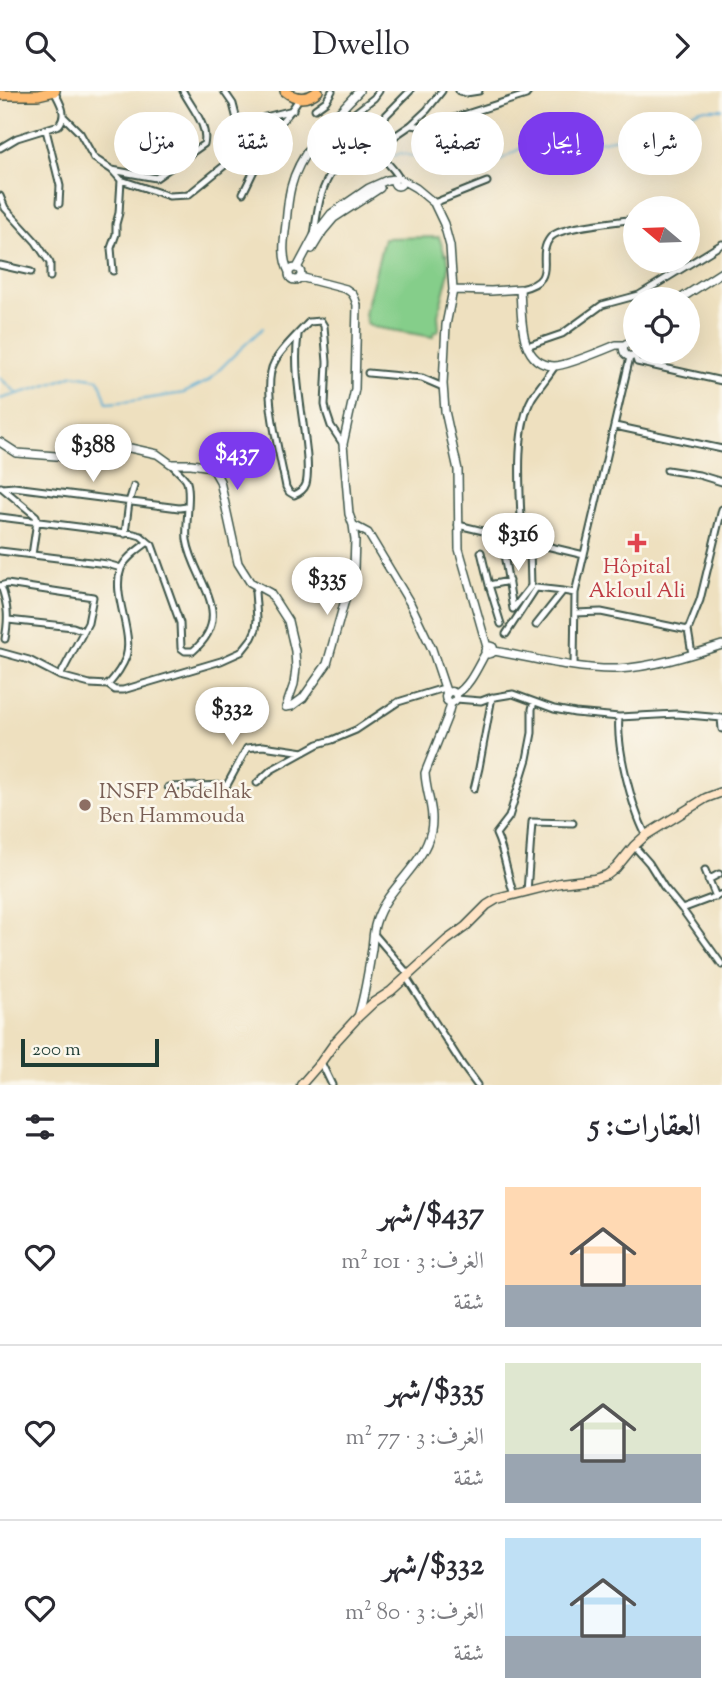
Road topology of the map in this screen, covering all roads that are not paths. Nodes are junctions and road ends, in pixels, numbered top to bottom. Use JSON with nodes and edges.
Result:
{"nodes":[{"id":1,"x":55,"y":91,"type":"edge"},
{"id":2,"x":183,"y":91,"type":"edge"},
{"id":3,"x":224,"y":91,"type":"edge"},
{"id":4,"x":285,"y":91,"type":"edge"},
{"id":5,"x":318,"y":91,"type":"edge"},
{"id":6,"x":332,"y":91,"type":"edge"},
{"id":7,"x":359,"y":91,"type":"edge"},
{"id":8,"x":379,"y":91,"type":"edge"},
{"id":9,"x":410,"y":91,"type":"edge"},
{"id":10,"x":442,"y":91,"type":"edge"},
{"id":11,"x":459,"y":91,"type":"edge"},
{"id":12,"x":479,"y":91,"type":"edge"},
{"id":13,"x":529,"y":91,"type":"edge"},
{"id":14,"x":0,"y":95,"type":"edge"},
{"id":15,"x":299,"y":98,"type":"junction"},
{"id":16,"x":315,"y":109,"type":"dead end"},
{"id":17,"x":293,"y":110,"type":"junction"},
{"id":18,"x":235,"y":112,"type":"edge"},
{"id":19,"x":285,"y":112,"type":"edge"},
{"id":20,"x":339,"y":112,"type":"edge"},
{"id":21,"x":355,"y":112,"type":"edge"},
{"id":22,"x":425,"y":112,"type":"edge"},
{"id":23,"x":473,"y":112,"type":"edge"},
{"id":24,"x":64,"y":117,"type":"junction"},
{"id":25,"x":411,"y":125,"type":"edge"},
{"id":26,"x":46,"y":130,"type":"junction"},
{"id":27,"x":397,"y":134,"type":"edge"},
{"id":28,"x":0,"y":148,"type":"edge"},
{"id":29,"x":307,"y":153,"type":"edge"},
{"id":30,"x":112,"y":170,"type":"junction"},
{"id":31,"x":213,"y":175,"type":"edge"},
{"id":32,"x":395,"y":175,"type":"edge"},
{"id":33,"x":121,"y":180,"type":"junction"},
{"id":34,"x":398,"y":181,"type":"junction"},
{"id":35,"x":487,"y":182,"type":"dead end"},
{"id":36,"x":243,"y":193,"type":"dead end"},
{"id":37,"x":0,"y":196,"type":"edge"},
{"id":38,"x":434,"y":202,"type":"junction"},
{"id":39,"x":59,"y":204,"type":"dead end"},
{"id":40,"x":623,"y":221,"type":"edge"},
{"id":41,"x":314,"y":236,"type":"junction"},
{"id":42,"x":722,"y":244,"type":"edge"},
{"id":43,"x":0,"y":265,"type":"edge"},
{"id":44,"x":113,"y":271,"type":"dead end"},
{"id":45,"x":31,"y":272,"type":"dead end"},
{"id":46,"x":296,"y":272,"type":"junction"},
{"id":47,"x":722,"y":272,"type":"edge"},
{"id":48,"x":50,"y":277,"type":"dead end"},
{"id":49,"x":699,"y":287,"type":"edge"},
{"id":50,"x":520,"y":289,"type":"junction"},
{"id":51,"x":453,"y":290,"type":"junction"},
{"id":52,"x":298,"y":335,"type":"junction"},
{"id":53,"x":623,"y":345,"type":"edge"},
{"id":54,"x":527,"y":346,"type":"junction"},
{"id":55,"x":632,"y":364,"type":"edge"},
{"id":56,"x":646,"y":364,"type":"edge"},
{"id":57,"x":555,"y":366,"type":"junction"},
{"id":58,"x":368,"y":373,"type":"dead end"},
{"id":59,"x":722,"y":381,"type":"edge"},
{"id":60,"x":443,"y":387,"type":"junction"},
{"id":61,"x":615,"y":426,"type":"junction"},
{"id":62,"x":0,"y":442,"type":"edge"},
{"id":63,"x":343,"y":444,"type":"junction"},
{"id":64,"x":722,"y":449,"type":"edge"},
{"id":65,"x":170,"y":464,"type":"junction"},
{"id":66,"x":667,"y":470,"type":"dead end"},
{"id":67,"x":722,"y":482,"type":"edge"},
{"id":68,"x":134,"y":486,"type":"dead end"},
{"id":69,"x":1,"y":487,"type":"edge"},
{"id":70,"x":129,"y":502,"type":"junction"},
{"id":71,"x":187,"y":507,"type":"junction"},
{"id":72,"x":722,"y":509,"type":"edge"},
{"id":73,"x":0,"y":517,"type":"edge"},
{"id":74,"x":37,"y":521,"type":"junction"},
{"id":75,"x":353,"y":525,"type":"junction"},
{"id":76,"x":458,"y":525,"type":"junction"},
{"id":77,"x":125,"y":534,"type":"junction"},
{"id":78,"x":503,"y":536,"type":"junction"},
{"id":79,"x":523,"y":540,"type":"junction"},
{"id":80,"x":148,"y":542,"type":"junction"},
{"id":81,"x":532,"y":542,"type":"junction"},
{"id":82,"x":0,"y":551,"type":"edge"},
{"id":83,"x":481,"y":552,"type":"dead end"},
{"id":84,"x":32,"y":555,"type":"junction"},
{"id":85,"x":584,"y":555,"type":"junction"},
{"id":86,"x":121,"y":568,"type":"junction"},
{"id":87,"x":509,"y":581,"type":"junction"},
{"id":88,"x":0,"y":585,"type":"edge"},
{"id":89,"x":489,"y":586,"type":"junction"},
{"id":90,"x":257,"y":587,"type":"junction"},
{"id":91,"x":563,"y":591,"type":"junction"},
{"id":92,"x":575,"y":593,"type":"junction"},
{"id":93,"x":575,"y":613,"type":"junction"},
{"id":94,"x":8,"y":620,"type":"junction"},
{"id":95,"x":501,"y":624,"type":"dead end"},
{"id":96,"x":536,"y":625,"type":"dead end"},
{"id":97,"x":688,"y":630,"type":"junction"},
{"id":98,"x":84,"y":631,"type":"junction"},
{"id":99,"x":506,"y":634,"type":"dead end"},
{"id":100,"x":5,"y":639,"type":"dead end"},
{"id":101,"x":722,"y":645,"type":"edge"},
{"id":102,"x":489,"y":650,"type":"junction"},
{"id":103,"x":0,"y":652,"type":"edge"},
{"id":104,"x":692,"y":654,"type":"junction"},
{"id":105,"x":574,"y":665,"type":"junction"},
{"id":106,"x":60,"y":676,"type":"junction"},
{"id":107,"x":108,"y":685,"type":"junction"},
{"id":108,"x":445,"y":691,"type":"junction"},
{"id":109,"x":492,"y":697,"type":"junction"},
{"id":110,"x":454,"y":699,"type":"junction"},
{"id":111,"x":534,"y":702,"type":"junction"},
{"id":112,"x":619,"y":717,"type":"junction"},
{"id":113,"x":722,"y":718,"type":"edge"},
{"id":114,"x":722,"y":729,"type":"edge"},
{"id":115,"x":304,"y":752,"type":"junction"},
{"id":116,"x":257,"y":783,"type":"dead end"},
{"id":117,"x":168,"y":787,"type":"dead end"},
{"id":118,"x":474,"y":789,"type":"dead end"},
{"id":119,"x":722,"y":792,"type":"edge"},
{"id":120,"x":573,"y":823,"type":"dead end"},
{"id":121,"x":646,"y":835,"type":"junction"},
{"id":122,"x":634,"y":846,"type":"junction"},
{"id":123,"x":705,"y":870,"type":"dead end"},
{"id":124,"x":719,"y":874,"type":"dead end"},
{"id":125,"x":708,"y":880,"type":"junction"},
{"id":126,"x":527,"y":892,"type":"junction"},
{"id":127,"x":514,"y":895,"type":"junction"},
{"id":128,"x":719,"y":895,"type":"edge"},
{"id":129,"x":682,"y":909,"type":"junction"},
{"id":130,"x":374,"y":933,"type":"junction"},
{"id":131,"x":722,"y":965,"type":"edge"},
{"id":132,"x":407,"y":975,"type":"junction"},
{"id":133,"x":358,"y":1017,"type":"junction"},
{"id":134,"x":321,"y":1062,"type":"junction"},
{"id":135,"x":301,"y":1085,"type":"edge"},
{"id":136,"x":332,"y":1085,"type":"edge"},
{"id":137,"x":477,"y":1085,"type":"edge"}],
"edges":[{"from":1,"to":14,"type":"main road"},
{"from":1,"to":24,"type":"street"},
{"from":2,"to":30,"type":"street"},
{"from":3,"to":18,"type":"street"},
{"from":4,"to":15,"type":"main road"},
{"from":5,"to":15,"type":"main road"},
{"from":6,"to":16,"type":"street"},
{"from":7,"to":20,"type":"street"},
{"from":8,"to":21,"type":"street"},
{"from":9,"to":41,"type":"street"},
{"from":10,"to":22,"type":"street"},
{"from":11,"to":12,"type":"street"},
{"from":13,"to":23,"type":"street"},
{"from":15,"to":17,"type":"street"},
{"from":17,"to":19,"type":"street"},
{"from":17,"to":36,"type":"street"},
{"from":24,"to":26,"type":"street"},
{"from":24,"to":30,"type":"street"},
{"from":25,"to":27,"type":"street"},
{"from":26,"to":28,"type":"street"},
{"from":26,"to":39,"type":"street"},
{"from":29,"to":46,"type":"street"},
{"from":30,"to":33,"type":"street"},
{"from":31,"to":33,"type":"street"},
{"from":32,"to":34,"type":"street"},
{"from":33,"to":44,"type":"street"},
{"from":34,"to":38,"type":"street"},
{"from":34,"to":41,"type":"street"},
{"from":34,"to":46,"type":"street"},
{"from":35,"to":38,"type":"street"},
{"from":37,"to":48,"type":"street"},
{"from":38,"to":51,"type":"street"},
{"from":40,"to":50,"type":"street"},
{"from":41,"to":46,"type":"street"},
{"from":42,"to":54,"type":"street"},
{"from":43,"to":45,"type":"street"},
{"from":46,"to":63,"type":"street"},
{"from":47,"to":49,"type":"street"},
{"from":50,"to":51,"type":"street"},
{"from":50,"to":54,"type":"street"},
{"from":51,"to":60,"type":"street"},
{"from":52,"to":52,"type":"street"},
{"from":52,"to":63,"type":"street"},
{"from":53,"to":57,"type":"street"},
{"from":54,"to":57,"type":"street"},
{"from":55,"to":61,"type":"street"},
{"from":56,"to":59,"type":"street"},
{"from":57,"to":79,"type":"street"},
{"from":58,"to":60,"type":"street"},
{"from":60,"to":76,"type":"street"},
{"from":61,"to":64,"type":"street"},
{"from":61,"to":85,"type":"street"},
{"from":62,"to":65,"type":"street"},
{"from":63,"to":75,"type":"street"},
{"from":65,"to":71,"type":"street"},
{"from":65,"to":90,"type":"street"},
{"from":66,"to":67,"type":"street"},
{"from":68,"to":70,"type":"street"},
{"from":69,"to":70,"type":"street"},
{"from":69,"to":74,"type":"street"},
{"from":70,"to":71,"type":"street"},
{"from":70,"to":77,"type":"street"},
{"from":71,"to":80,"type":"street"},
{"from":72,"to":97,"type":"street"},
{"from":73,"to":74,"type":"street"},
{"from":74,"to":77,"type":"street"},
{"from":74,"to":84,"type":"street"},
{"from":75,"to":90,"type":"street"},
{"from":75,"to":108,"type":"street"},
{"from":76,"to":78,"type":"street"},
{"from":76,"to":102,"type":"street"},
{"from":77,"to":80,"type":"street"},
{"from":78,"to":79,"type":"street"},
{"from":78,"to":87,"type":"street"},
{"from":79,"to":81,"type":"street"},
{"from":80,"to":86,"type":"street"},
{"from":81,"to":85,"type":"street"},
{"from":81,"to":87,"type":"street"},
{"from":82,"to":84,"type":"street"},
{"from":83,"to":89,"type":"street"},
{"from":84,"to":86,"type":"street"},
{"from":85,"to":92,"type":"street"},
{"from":86,"to":107,"type":"street"},
{"from":87,"to":89,"type":"street"},
{"from":88,"to":94,"type":"street"},
{"from":88,"to":98,"type":"street"},
{"from":89,"to":95,"type":"street"},
{"from":90,"to":107,"type":"street"},
{"from":91,"to":92,"type":"street"},
{"from":91,"to":96,"type":"street"},
{"from":91,"to":99,"type":"street"},
{"from":92,"to":93,"type":"street"},
{"from":93,"to":97,"type":"street"},
{"from":93,"to":105,"type":"street"},
{"from":94,"to":98,"type":"street"},
{"from":94,"to":100,"type":"street"},
{"from":97,"to":104,"type":"street"},
{"from":98,"to":106,"type":"street"},
{"from":101,"to":104,"type":"street"},
{"from":102,"to":105,"type":"street"},
{"from":102,"to":110,"type":"street"},
{"from":103,"to":106,"type":"street"},
{"from":104,"to":105,"type":"street"},
{"from":106,"to":107,"type":"street"},
{"from":108,"to":110,"type":"street"},
{"from":108,"to":115,"type":"street"},
{"from":109,"to":110,"type":"street"},
{"from":109,"to":111,"type":"street"},
{"from":109,"to":118,"type":"street"},
{"from":110,"to":130,"type":"street"},
{"from":111,"to":112,"type":"street"},
{"from":111,"to":127,"type":"street"},
{"from":112,"to":113,"type":"street"},
{"from":112,"to":121,"type":"street"},
{"from":113,"to":114,"type":"street"},
{"from":115,"to":116,"type":"street"},
{"from":115,"to":117,"type":"street"},
{"from":119,"to":121,"type":"main road"},
{"from":120,"to":126,"type":"street"},
{"from":121,"to":122,"type":"main road"},
{"from":122,"to":126,"type":"main road"},
{"from":122,"to":129,"type":"street"},
{"from":123,"to":125,"type":"street"},
{"from":124,"to":125,"type":"street"},
{"from":125,"to":128,"type":"street"},
{"from":126,"to":127,"type":"main road"},
{"from":127,"to":132,"type":"main road"},
{"from":128,"to":129,"type":"street"},
{"from":129,"to":131,"type":"street"},
{"from":130,"to":132,"type":"street"},
{"from":130,"to":133,"type":"street"},
{"from":132,"to":133,"type":"main road"},
{"from":132,"to":137,"type":"street"},
{"from":133,"to":134,"type":"main road"},
{"from":134,"to":135,"type":"main road"},
{"from":134,"to":136,"type":"street"}]}
